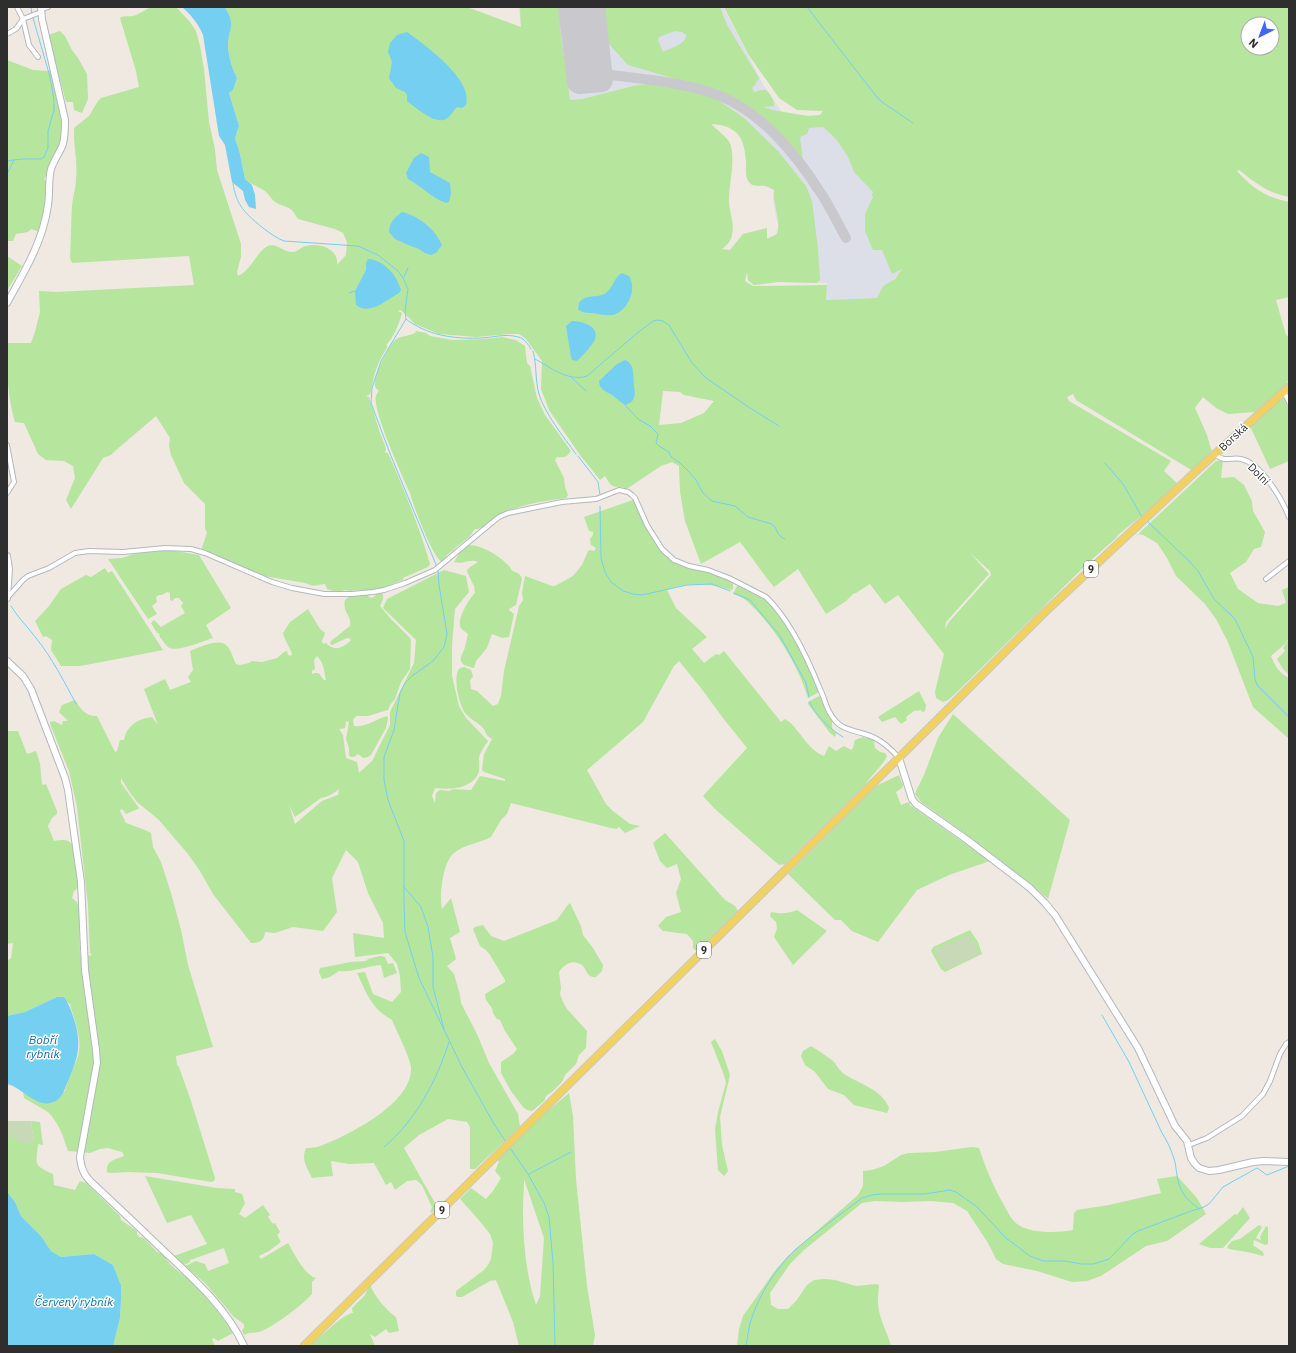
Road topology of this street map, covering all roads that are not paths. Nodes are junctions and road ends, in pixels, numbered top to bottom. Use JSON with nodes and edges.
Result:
{"nodes":[{"id":1,"x":17,"y":7,"type":"edge"},
{"id":2,"x":48,"y":7,"type":"edge"},
{"id":3,"x":40,"y":11,"type":"edge"},
{"id":4,"x":23,"y":19,"type":"junction"},
{"id":5,"x":7,"y":34,"type":"edge"},
{"id":6,"x":38,"y":56,"type":"dead end"},
{"id":7,"x":7,"y":303,"type":"edge"},
{"id":8,"x":1286,"y":390,"type":"edge"},
{"id":9,"x":1289,"y":402,"type":"edge"},
{"id":10,"x":7,"y":445,"type":"edge"},
{"id":11,"x":1215,"y":454,"type":"junction"},
{"id":12,"x":7,"y":493,"type":"edge"},
{"id":13,"x":1289,"y":517,"type":"edge"},
{"id":14,"x":7,"y":556,"type":"edge"},
{"id":15,"x":1289,"y":561,"type":"edge"},
{"id":16,"x":1266,"y":579,"type":"dead end"},
{"id":17,"x":7,"y":598,"type":"edge"},
{"id":18,"x":7,"y":661,"type":"edge"},
{"id":19,"x":899,"y":758,"type":"junction"},
{"id":20,"x":1289,"y":1042,"type":"edge"},
{"id":21,"x":1189,"y":1145,"type":"junction"},
{"id":22,"x":1289,"y":1162,"type":"edge"},
{"id":23,"x":244,"y":1346,"type":"edge"},
{"id":24,"x":304,"y":1346,"type":"edge"}],
"edges":[{"from":1,"to":4,"type":"street"},
{"from":2,"to":3,"type":"street"},
{"from":3,"to":4,"type":"street"},
{"from":3,"to":7,"type":"street"},
{"from":4,"to":5,"type":"street"},
{"from":4,"to":6,"type":"street"},
{"from":8,"to":9,"type":"street"},
{"from":8,"to":11,"type":"main road","name":"Borská","number":"9"},
{"from":10,"to":12,"type":"street"},
{"from":11,"to":13,"type":"street","name":"Dolní"},
{"from":11,"to":19,"type":"main road","name":"Borská","number":"9"},
{"from":14,"to":17,"type":"street"},
{"from":15,"to":16,"type":"street"},
{"from":17,"to":19,"type":"street"},
{"from":18,"to":23,"type":"street"},
{"from":19,"to":21,"type":"street"},
{"from":19,"to":24,"type":"main road","number":"9"},
{"from":20,"to":21,"type":"street"},
{"from":21,"to":22,"type":"street"}]}
